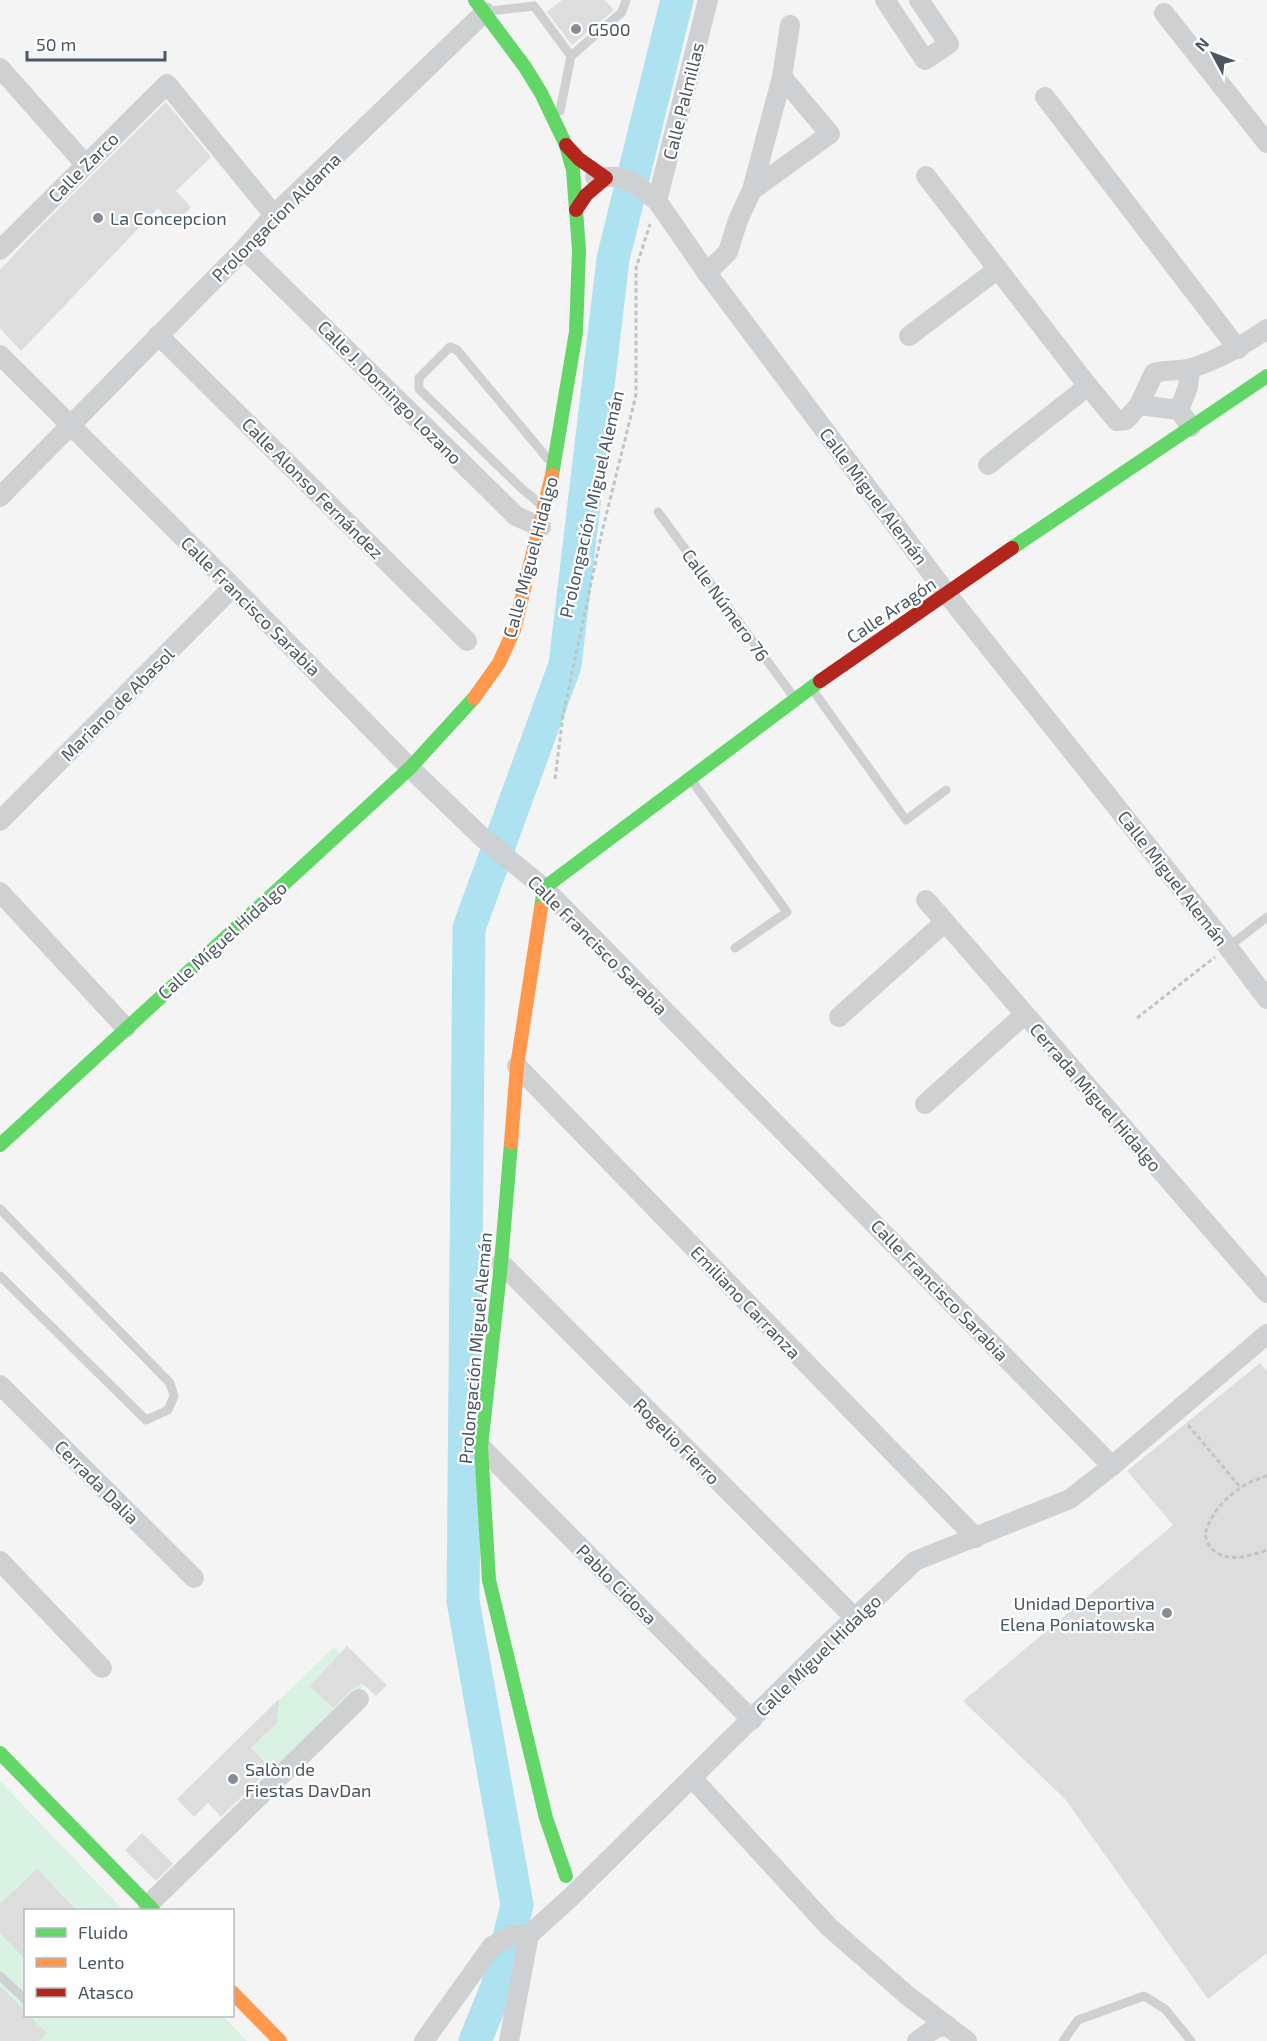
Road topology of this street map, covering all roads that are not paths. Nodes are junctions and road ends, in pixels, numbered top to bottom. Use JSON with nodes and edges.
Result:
{"nodes":[{"id":1,"x":626,"y":0,"type":"edge"},
{"id":2,"x":708,"y":0,"type":"edge"},
{"id":3,"x":885,"y":0,"type":"edge"},
{"id":4,"x":919,"y":0,"type":"edge"},
{"id":5,"x":538,"y":3,"type":"edge"},
{"id":6,"x":480,"y":6,"type":"edge"},
{"id":7,"x":1164,"y":13,"type":"dead end"},
{"id":8,"x":790,"y":25,"type":"dead end"},
{"id":9,"x":571,"y":56,"type":"junction"},
{"id":10,"x":0,"y":68,"type":"edge"},
{"id":11,"x":782,"y":77,"type":"junction"},
{"id":12,"x":1045,"y":97,"type":"dead end"},
{"id":13,"x":557,"y":125,"type":"junction"},
{"id":14,"x":1267,"y":144,"type":"edge"},
{"id":15,"x":566,"y":145,"type":"junction"},
{"id":16,"x":85,"y":164,"type":"junction"},
{"id":17,"x":573,"y":170,"type":"junction"},
{"id":18,"x":926,"y":177,"type":"dead end"},
{"id":19,"x":611,"y":178,"type":"junction"},
{"id":20,"x":752,"y":190,"type":"junction"},
{"id":21,"x":650,"y":195,"type":"junction"},
{"id":22,"x":576,"y":210,"type":"junction"},
{"id":23,"x":274,"y":215,"type":"junction"},
{"id":24,"x":244,"y":249,"type":"junction"},
{"id":25,"x":0,"y":250,"type":"edge"},
{"id":26,"x":998,"y":269,"type":"junction"},
{"id":27,"x":707,"y":273,"type":"junction"},
{"id":28,"x":1267,"y":329,"type":"edge"},
{"id":29,"x":158,"y":335,"type":"junction"},
{"id":30,"x":909,"y":336,"type":"dead end"},
{"id":31,"x":1238,"y":349,"type":"junction"},
{"id":32,"x":0,"y":355,"type":"edge"},
{"id":33,"x":1190,"y":369,"type":"junction"},
{"id":34,"x":1267,"y":376,"type":"edge"},
{"id":35,"x":1088,"y":386,"type":"junction"},
{"id":36,"x":1139,"y":405,"type":"junction"},
{"id":37,"x":1179,"y":410,"type":"junction"},
{"id":38,"x":71,"y":425,"type":"junction"},
{"id":39,"x":1191,"y":427,"type":"junction"},
{"id":40,"x":988,"y":465,"type":"dead end"},
{"id":41,"x":554,"y":466,"type":"junction"},
{"id":42,"x":0,"y":497,"type":"edge"},
{"id":43,"x":546,"y":508,"type":"junction"},
{"id":44,"x":658,"y":512,"type":"dead end"},
{"id":45,"x":541,"y":528,"type":"junction"},
{"id":46,"x":233,"y":587,"type":"junction"},
{"id":47,"x":947,"y":594,"type":"junction"},
{"id":48,"x":467,"y":641,"type":"dead end"},
{"id":49,"x":811,"y":687,"type":"junction"},
{"id":50,"x":794,"y":698,"type":"junction"},
{"id":51,"x":410,"y":768,"type":"junction"},
{"id":52,"x":690,"y":778,"type":"junction"},
{"id":53,"x":946,"y":790,"type":"dead end"},
{"id":54,"x":0,"y":821,"type":"edge"},
{"id":55,"x":537,"y":882,"type":"junction"},
{"id":56,"x":0,"y":892,"type":"edge"},
{"id":57,"x":926,"y":900,"type":"dead end"},
{"id":58,"x":1267,"y":917,"type":"edge"},
{"id":59,"x":945,"y":922,"type":"junction"},
{"id":60,"x":1228,"y":947,"type":"junction"},
{"id":61,"x":735,"y":948,"type":"dead end"},
{"id":62,"x":1267,"y":999,"type":"edge"},
{"id":63,"x":1024,"y":1015,"type":"junction"},
{"id":64,"x":840,"y":1017,"type":"dead end"},
{"id":65,"x":126,"y":1028,"type":"junction"},
{"id":66,"x":517,"y":1066,"type":"junction"},
{"id":67,"x":925,"y":1104,"type":"dead end"},
{"id":68,"x":0,"y":1145,"type":"edge"},
{"id":69,"x":0,"y":1209,"type":"edge"},
{"id":70,"x":501,"y":1263,"type":"junction"},
{"id":71,"x":0,"y":1276,"type":"edge"},
{"id":72,"x":1267,"y":1293,"type":"edge"},
{"id":73,"x":1267,"y":1334,"type":"edge"},
{"id":74,"x":0,"y":1385,"type":"edge"},
{"id":75,"x":481,"y":1447,"type":"junction"},
{"id":76,"x":1112,"y":1466,"type":"junction"},
{"id":77,"x":976,"y":1538,"type":"junction"},
{"id":78,"x":0,"y":1561,"type":"edge"},
{"id":79,"x":194,"y":1578,"type":"dead end"},
{"id":80,"x":855,"y":1618,"type":"junction"},
{"id":81,"x":102,"y":1668,"type":"dead end"},
{"id":82,"x":359,"y":1699,"type":"dead end"},
{"id":83,"x":752,"y":1720,"type":"junction"},
{"id":84,"x":0,"y":1753,"type":"edge"},
{"id":85,"x":693,"y":1779,"type":"junction"},
{"id":86,"x":566,"y":1876,"type":"dead end"},
{"id":87,"x":150,"y":1908,"type":"edge"},
{"id":88,"x":513,"y":1938,"type":"junction"},
{"id":89,"x":0,"y":1976,"type":"edge"},
{"id":90,"x":234,"y":1994,"type":"edge"},
{"id":91,"x":24,"y":1998,"type":"edge"},
{"id":92,"x":947,"y":2025,"type":"junction"},
{"id":93,"x":280,"y":2041,"type":"edge"},
{"id":94,"x":424,"y":2041,"type":"edge"},
{"id":95,"x":509,"y":2041,"type":"edge"},
{"id":96,"x":917,"y":2041,"type":"edge"},
{"id":97,"x":967,"y":2041,"type":"edge"},
{"id":98,"x":1064,"y":2041,"type":"edge"},
{"id":99,"x":1191,"y":2041,"type":"edge"}],
"edges":[{"from":1,"to":9,"type":"lane"},
{"from":2,"to":21,"type":"street","name":"Calle Palmillas"},
{"from":3,"to":4,"type":"street"},
{"from":5,"to":6,"type":"lane"},
{"from":5,"to":9,"type":"lane"},
{"from":6,"to":13,"type":"street","name":"Calle Míguel Hidalgo"},
{"from":6,"to":23,"type":"street","name":"Prolongacion Aldama"},
{"from":7,"to":14,"type":"street"},
{"from":8,"to":11,"type":"street"},
{"from":9,"to":13,"type":"lane"},
{"from":10,"to":16,"type":"street"},
{"from":11,"to":20,"type":"street"},
{"from":11,"to":20,"type":"street"},
{"from":12,"to":31,"type":"street"},
{"from":13,"to":15,"type":"street","name":"Calle Míguel Hidalgo"},
{"from":15,"to":17,"type":"street","name":"Calle Míguel Hidalgo"},
{"from":15,"to":19,"type":"street"},
{"from":16,"to":23,"type":"street","name":"Calle Zarco"},
{"from":16,"to":25,"type":"street","name":"Calle Zarco"},
{"from":17,"to":19,"type":"street"},
{"from":17,"to":22,"type":"street","name":"Calle Míguel Hidalgo"},
{"from":18,"to":26,"type":"street"},
{"from":19,"to":21,"type":"street"},
{"from":19,"to":22,"type":"street"},
{"from":20,"to":27,"type":"street"},
{"from":21,"to":27,"type":"street","name":"Calle Miguel Alemán"},
{"from":22,"to":41,"type":"street","name":"Calle Míguel Hidalgo"},
{"from":23,"to":24,"type":"street","name":"Prolongacion Aldama"},
{"from":24,"to":29,"type":"street","name":"Prolongacion Aldama"},
{"from":24,"to":45,"type":"street","name":"Calle J. Domingo Lozano"},
{"from":26,"to":30,"type":"street"},
{"from":26,"to":35,"type":"street"},
{"from":27,"to":47,"type":"street","name":"Calle Miguel Alemán"},
{"from":28,"to":31,"type":"street"},
{"from":29,"to":38,"type":"street","name":"Prolongacion Aldama"},
{"from":29,"to":48,"type":"street","name":"Calle Alonso Fernández"},
{"from":31,"to":33,"type":"street"},
{"from":32,"to":38,"type":"street","name":"Calle Francisco Sarabia"},
{"from":33,"to":36,"type":"street"},
{"from":33,"to":37,"type":"street"},
{"from":34,"to":39,"type":"street","name":"Calle Aragón"},
{"from":35,"to":36,"type":"street"},
{"from":35,"to":40,"type":"street"},
{"from":36,"to":37,"type":"street"},
{"from":37,"to":39,"type":"street"},
{"from":38,"to":42,"type":"street","name":"Prolongacion Aldama"},
{"from":38,"to":46,"type":"street","name":"Calle Francisco Sarabia"},
{"from":39,"to":47,"type":"street","name":"Calle Aragón"},
{"from":41,"to":43,"type":"street","name":"Calle Míguel Hidalgo"},
{"from":41,"to":43,"type":"lane"},
{"from":43,"to":45,"type":"street","name":"Calle Míguel Hidalgo"},
{"from":44,"to":50,"type":"lane","name":"Calle Número 76"},
{"from":45,"to":51,"type":"street","name":"Calle Míguel Hidalgo"},
{"from":46,"to":51,"type":"street","name":"Calle Francisco Sarabia"},
{"from":46,"to":54,"type":"street","name":"Mariano de Abasol"},
{"from":47,"to":49,"type":"street","name":"Calle Aragón"},
{"from":47,"to":60,"type":"street","name":"Calle Miguel Alemán"},
{"from":49,"to":50,"type":"street","name":"Calle Aragón"},
{"from":49,"to":53,"type":"lane"},
{"from":50,"to":52,"type":"street","name":"Calle Aragón"},
{"from":51,"to":55,"type":"street","name":"Calle Francisco Sarabia"},
{"from":51,"to":65,"type":"street","name":"Calle Míguel Hidalgo"},
{"from":52,"to":55,"type":"street","name":"Calle Aragón"},
{"from":52,"to":61,"type":"lane"},
{"from":55,"to":66,"type":"street","name":"Prolongación Miguel Alemán"},
{"from":55,"to":76,"type":"street","name":"Calle Francisco Sarabia"},
{"from":56,"to":65,"type":"street"},
{"from":57,"to":59,"type":"street","name":"Cerrada Miguel Hidalgo"},
{"from":58,"to":60,"type":"lane"},
{"from":59,"to":63,"type":"street","name":"Cerrada Miguel Hidalgo"},
{"from":59,"to":64,"type":"street"},
{"from":60,"to":62,"type":"street","name":"Calle Miguel Alemán"},
{"from":63,"to":67,"type":"street"},
{"from":63,"to":72,"type":"street","name":"Cerrada Miguel Hidalgo"},
{"from":65,"to":68,"type":"street","name":"Calle Míguel Hidalgo"},
{"from":66,"to":70,"type":"street","name":"Prolongación Miguel Alemán"},
{"from":66,"to":77,"type":"street","name":"Emiliano Carranza"},
{"from":69,"to":71,"type":"lane"},
{"from":70,"to":75,"type":"street","name":"Prolongación Miguel Alemán"},
{"from":70,"to":80,"type":"street","name":"Rogelio Fierro"},
{"from":73,"to":76,"type":"street","name":"Calle Míguel Hidalgo"},
{"from":74,"to":79,"type":"street","name":"Cerrada Dalia"},
{"from":75,"to":83,"type":"street","name":"Pablo Cidosa"},
{"from":75,"to":86,"type":"street","name":"Prolongación Miguel Alemán"},
{"from":76,"to":77,"type":"street","name":"Calle Míguel Hidalgo"},
{"from":77,"to":80,"type":"street","name":"Calle Míguel Hidalgo"},
{"from":78,"to":81,"type":"street"},
{"from":80,"to":83,"type":"street","name":"Calle Míguel Hidalgo"},
{"from":82,"to":87,"type":"street"},
{"from":83,"to":85,"type":"street","name":"Calle Míguel Hidalgo"},
{"from":84,"to":87,"type":"street"},
{"from":85,"to":88,"type":"street","name":"Calle Míguel Hidalgo"},
{"from":85,"to":92,"type":"street"},
{"from":88,"to":94,"type":"street","name":"Calle Míguel Hidalgo"},
{"from":88,"to":95,"type":"street"},
{"from":89,"to":91,"type":"lane"},
{"from":90,"to":93,"type":"street"},
{"from":92,"to":96,"type":"street"},
{"from":92,"to":97,"type":"street"},
{"from":98,"to":99,"type":"lane"}]}
